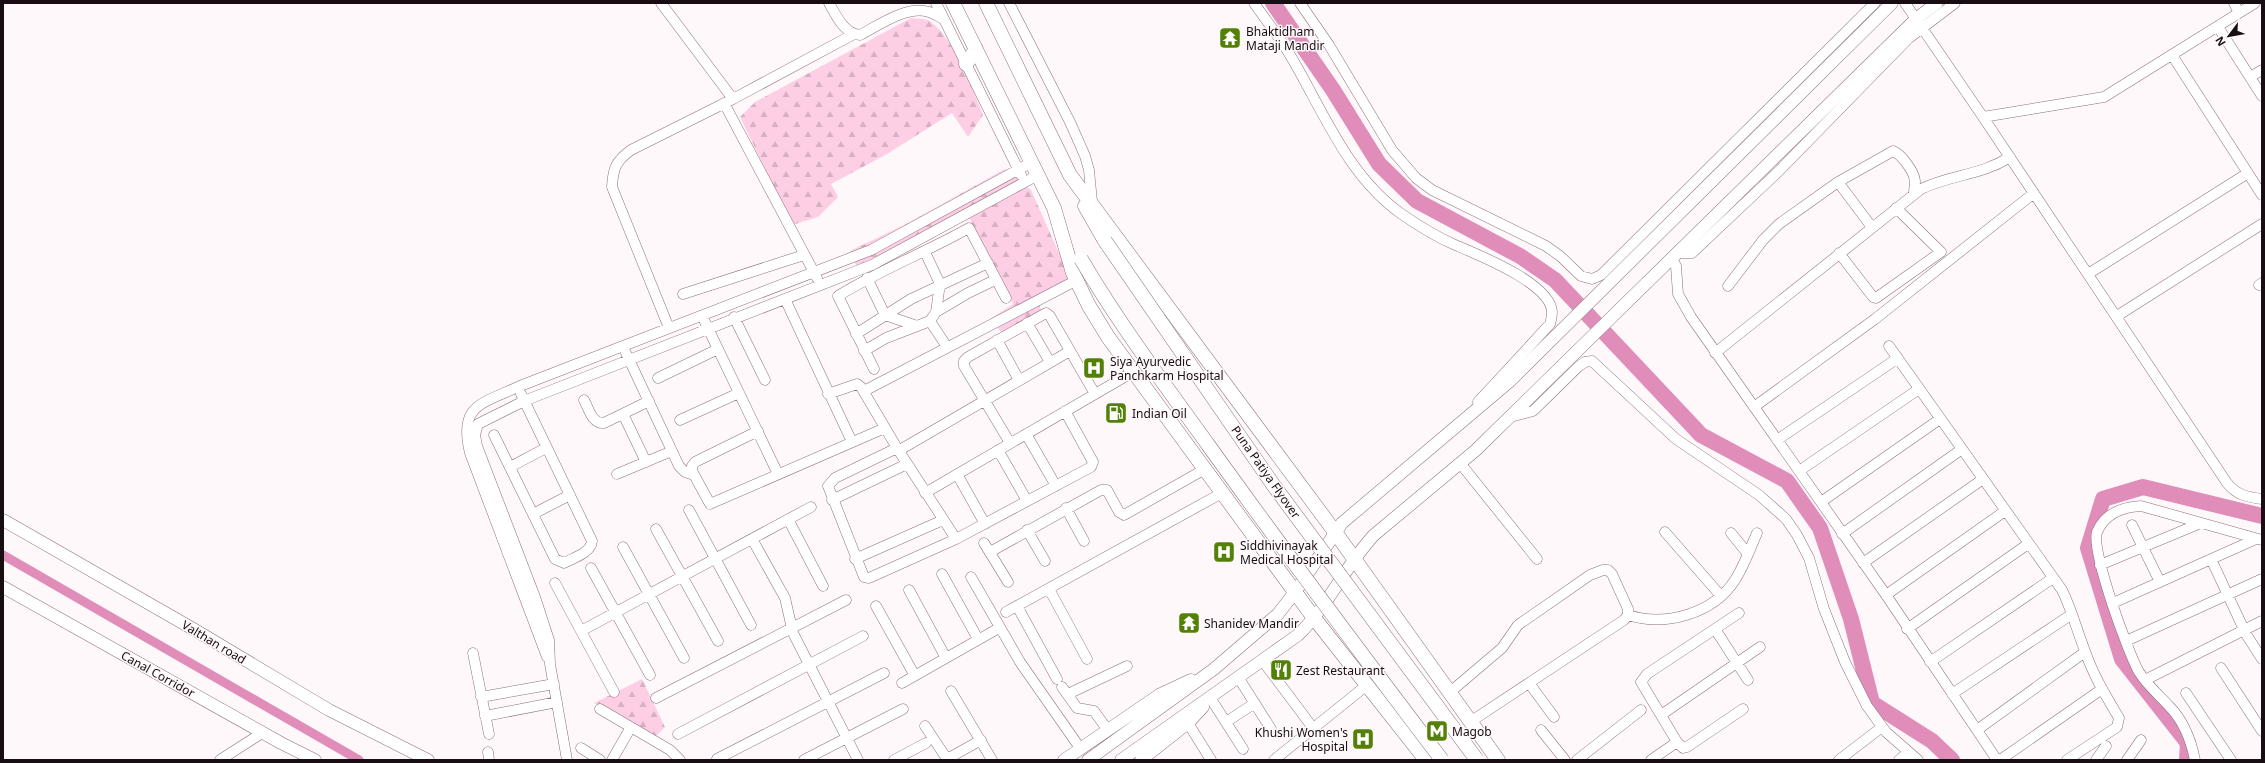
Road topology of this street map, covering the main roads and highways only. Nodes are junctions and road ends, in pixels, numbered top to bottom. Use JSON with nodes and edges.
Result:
{"nodes":[{"id":1,"x":953,"y":3,"type":"edge"},
{"id":2,"x":986,"y":3,"type":"edge"},
{"id":3,"x":1892,"y":3,"type":"edge"},
{"id":4,"x":1937,"y":3,"type":"edge"},
{"id":5,"x":976,"y":49,"type":"junction"},
{"id":6,"x":966,"y":64,"type":"road end"},
{"id":7,"x":1070,"y":175,"type":"junction"},
{"id":8,"x":1054,"y":208,"type":"junction"},
{"id":9,"x":3,"y":520,"type":"edge"},
{"id":10,"x":1335,"y":532,"type":"junction"},
{"id":11,"x":1354,"y":559,"type":"junction"},
{"id":12,"x":3,"y":587,"type":"edge"},
{"id":13,"x":1295,"y":592,"type":"junction"},
{"id":14,"x":1314,"y":618,"type":"junction"},
{"id":15,"x":1214,"y":669,"type":"junction"},
{"id":16,"x":1222,"y":688,"type":"junction"},
{"id":17,"x":315,"y":760,"type":"edge"},
{"id":18,"x":428,"y":760,"type":"edge"},
{"id":19,"x":1064,"y":760,"type":"edge"},
{"id":20,"x":1088,"y":760,"type":"edge"},
{"id":21,"x":1121,"y":760,"type":"edge"},
{"id":22,"x":1141,"y":760,"type":"edge"},
{"id":23,"x":1426,"y":760,"type":"edge"},
{"id":24,"x":1442,"y":760,"type":"edge"},
{"id":25,"x":1476,"y":760,"type":"edge"},
{"id":26,"x":1498,"y":760,"type":"edge"}],
"edges":[{"from":1,"to":5,"type":"highway"},
{"from":2,"to":7,"type":"highway"},
{"from":3,"to":10,"type":"main road"},
{"from":4,"to":11,"type":"main road"},
{"from":5,"to":6,"type":"highway"},
{"from":5,"to":8,"type":"highway"},
{"from":7,"to":10,"type":"highway"},
{"from":7,"to":25,"type":"highway","name":"Puna Patiya Flyover","bridge":true},
{"from":8,"to":13,"type":"highway"},
{"from":8,"to":24,"type":"highway","bridge":true},
{"from":9,"to":18,"type":"main road","name":"Valthan road"},
{"from":10,"to":11,"type":"highway"},
{"from":10,"to":13,"type":"main road"},
{"from":11,"to":14,"type":"main road"},
{"from":11,"to":26,"type":"highway"},
{"from":12,"to":17,"type":"main road","name":"Canal Corridor"},
{"from":13,"to":14,"type":"highway"},
{"from":13,"to":15,"type":"main road"},
{"from":14,"to":16,"type":"main road"},
{"from":14,"to":23,"type":"highway"},
{"from":15,"to":19,"type":"main road"},
{"from":15,"to":20,"type":"main road"},
{"from":16,"to":21,"type":"main road"},
{"from":16,"to":22,"type":"main road"}]}
